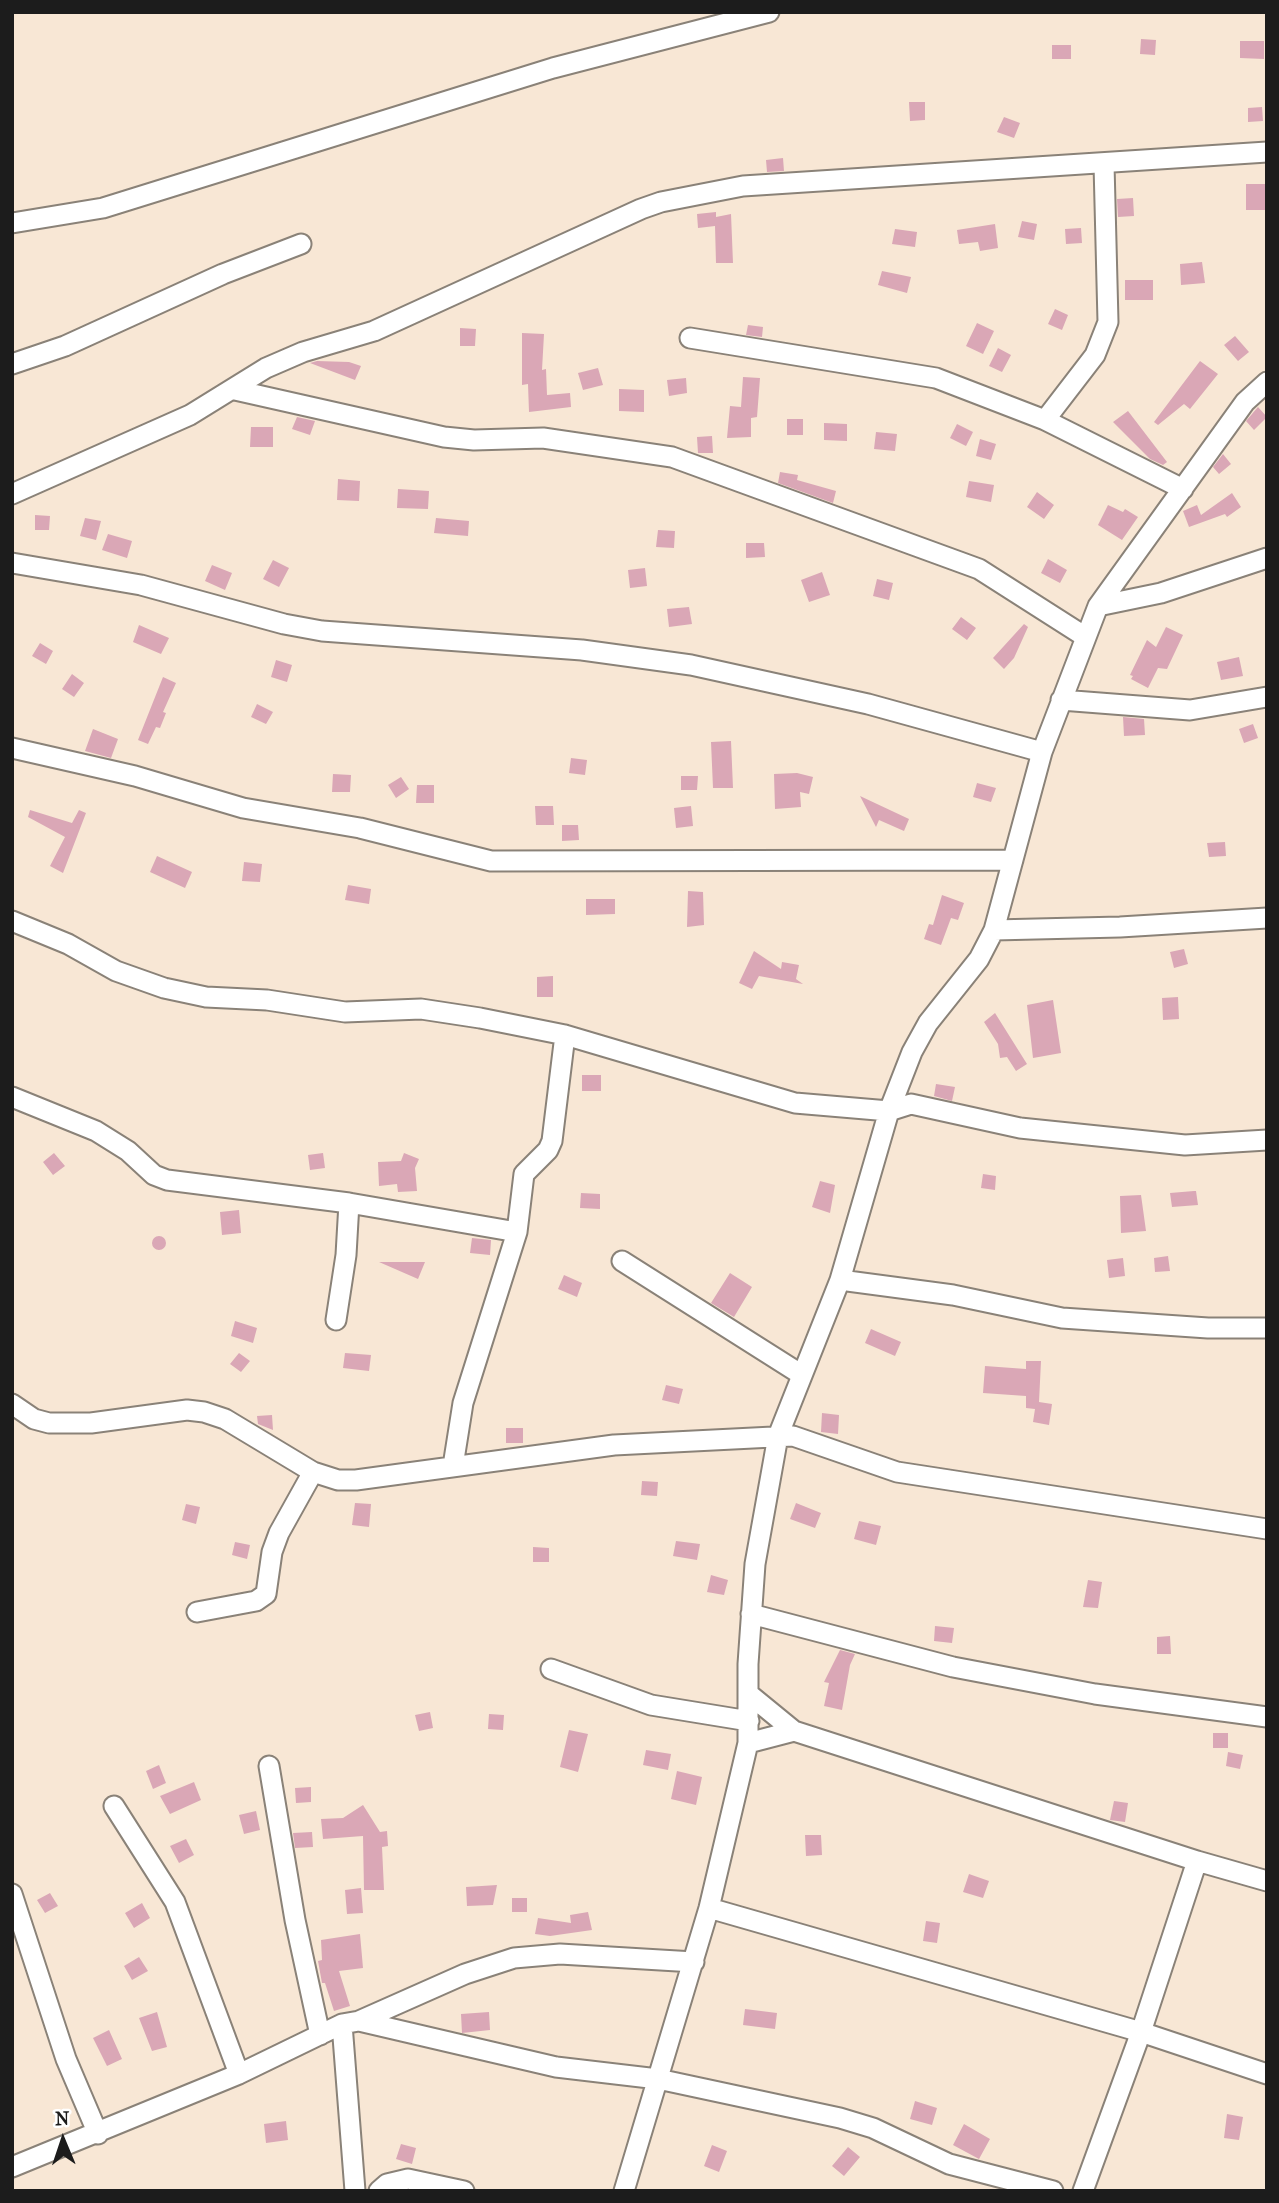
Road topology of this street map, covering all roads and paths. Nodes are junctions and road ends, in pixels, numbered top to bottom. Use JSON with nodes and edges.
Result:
{"nodes":[{"id":1,"x":769,"y":12,"type":"edge"},
{"id":2,"x":1267,"y":152,"type":"edge"},
{"id":3,"x":1104,"y":164,"type":"junction"},
{"id":4,"x":12,"y":223,"type":"edge"},
{"id":5,"x":300,"y":244,"type":"dead end"},
{"id":6,"x":690,"y":338,"type":"dead end"},
{"id":7,"x":12,"y":364,"type":"edge"},
{"id":8,"x":1267,"y":382,"type":"edge"},
{"id":9,"x":235,"y":390,"type":"junction"},
{"id":10,"x":1045,"y":420,"type":"junction"},
{"id":11,"x":1183,"y":489,"type":"junction"},
{"id":12,"x":12,"y":494,"type":"edge"},
{"id":13,"x":1267,"y":558,"type":"edge"},
{"id":14,"x":12,"y":564,"type":"edge"},
{"id":15,"x":1098,"y":606,"type":"junction"},
{"id":16,"x":1084,"y":636,"type":"junction"},
{"id":17,"x":1267,"y":697,"type":"edge"},
{"id":18,"x":1061,"y":700,"type":"junction"},
{"id":19,"x":12,"y":748,"type":"edge"},
{"id":20,"x":1042,"y":752,"type":"junction"},
{"id":21,"x":1013,"y":860,"type":"junction"},
{"id":22,"x":1267,"y":918,"type":"edge"},
{"id":23,"x":12,"y":921,"type":"edge"},
{"id":24,"x":994,"y":930,"type":"junction"},
{"id":25,"x":565,"y":1035,"type":"junction"},
{"id":26,"x":12,"y":1097,"type":"edge"},
{"id":27,"x":889,"y":1111,"type":"junction"},
{"id":28,"x":1267,"y":1140,"type":"edge"},
{"id":29,"x":349,"y":1203,"type":"junction"},
{"id":30,"x":517,"y":1232,"type":"junction"},
{"id":31,"x":622,"y":1261,"type":"dead end"},
{"id":32,"x":840,"y":1280,"type":"junction"},
{"id":33,"x":336,"y":1320,"type":"dead end"},
{"id":34,"x":1267,"y":1328,"type":"edge"},
{"id":35,"x":802,"y":1375,"type":"junction"},
{"id":36,"x":12,"y":1405,"type":"edge"},
{"id":37,"x":778,"y":1436,"type":"junction"},
{"id":38,"x":453,"y":1466,"type":"junction"},
{"id":39,"x":313,"y":1472,"type":"junction"},
{"id":40,"x":1267,"y":1529,"type":"edge"},
{"id":41,"x":197,"y":1612,"type":"dead end"},
{"id":42,"x":751,"y":1614,"type":"junction"},
{"id":43,"x":551,"y":1668,"type":"dead end"},
{"id":44,"x":750,"y":1695,"type":"junction"},
{"id":45,"x":1267,"y":1717,"type":"edge"},
{"id":46,"x":749,"y":1721,"type":"junction"},
{"id":47,"x":794,"y":1731,"type":"junction"},
{"id":48,"x":748,"y":1743,"type":"junction"},
{"id":49,"x":269,"y":1766,"type":"dead end"},
{"id":50,"x":114,"y":1806,"type":"dead end"},
{"id":51,"x":1197,"y":1861,"type":"junction"},
{"id":52,"x":1267,"y":1881,"type":"edge"},
{"id":53,"x":12,"y":1894,"type":"edge"},
{"id":54,"x":709,"y":1908,"type":"junction"},
{"id":55,"x":694,"y":1962,"type":"junction"},
{"id":56,"x":351,"y":2022,"type":"junction"},
{"id":57,"x":1141,"y":2032,"type":"junction"},
{"id":58,"x":320,"y":2035,"type":"junction"},
{"id":59,"x":239,"y":2074,"type":"junction"},
{"id":60,"x":1267,"y":2074,"type":"edge"},
{"id":61,"x":658,"y":2079,"type":"junction"},
{"id":62,"x":98,"y":2134,"type":"junction"},
{"id":63,"x":12,"y":2167,"type":"edge"},
{"id":64,"x":355,"y":2191,"type":"edge"},
{"id":65,"x":379,"y":2191,"type":"edge"},
{"id":66,"x":464,"y":2191,"type":"edge"},
{"id":67,"x":624,"y":2191,"type":"edge"},
{"id":68,"x":1053,"y":2191,"type":"edge"},
{"id":69,"x":1083,"y":2191,"type":"edge"}],
"edges":[{"from":1,"to":4,"type":"street"},
{"from":2,"to":3,"type":"street"},
{"from":3,"to":9,"type":"street"},
{"from":3,"to":10,"type":"street"},
{"from":5,"to":7,"type":"street"},
{"from":6,"to":10,"type":"street"},
{"from":8,"to":11,"type":"street"},
{"from":9,"to":12,"type":"street"},
{"from":9,"to":16,"type":"street"},
{"from":10,"to":11,"type":"street"},
{"from":11,"to":15,"type":"street"},
{"from":13,"to":15,"type":"street"},
{"from":14,"to":20,"type":"street"},
{"from":15,"to":16,"type":"street"},
{"from":16,"to":18,"type":"street"},
{"from":17,"to":18,"type":"street"},
{"from":18,"to":20,"type":"street"},
{"from":19,"to":21,"type":"street"},
{"from":20,"to":21,"type":"street"},
{"from":21,"to":24,"type":"street"},
{"from":22,"to":24,"type":"street"},
{"from":23,"to":25,"type":"street"},
{"from":24,"to":27,"type":"street"},
{"from":25,"to":27,"type":"street"},
{"from":25,"to":30,"type":"street"},
{"from":26,"to":29,"type":"street"},
{"from":27,"to":28,"type":"street"},
{"from":27,"to":32,"type":"street"},
{"from":29,"to":30,"type":"street"},
{"from":29,"to":33,"type":"street"},
{"from":30,"to":38,"type":"street"},
{"from":31,"to":35,"type":"street"},
{"from":32,"to":34,"type":"street"},
{"from":32,"to":35,"type":"street"},
{"from":35,"to":37,"type":"street"},
{"from":36,"to":39,"type":"street"},
{"from":37,"to":38,"type":"street"},
{"from":37,"to":40,"type":"street"},
{"from":37,"to":42,"type":"street"},
{"from":38,"to":39,"type":"street"},
{"from":39,"to":41,"type":"street"},
{"from":42,"to":44,"type":"street"},
{"from":42,"to":45,"type":"street"},
{"from":43,"to":46,"type":"street"},
{"from":44,"to":46,"type":"street"},
{"from":44,"to":47,"type":"street"},
{"from":46,"to":48,"type":"street"},
{"from":47,"to":48,"type":"street"},
{"from":47,"to":51,"type":"street"},
{"from":48,"to":54,"type":"street"},
{"from":49,"to":58,"type":"street"},
{"from":50,"to":59,"type":"street"},
{"from":51,"to":52,"type":"street"},
{"from":51,"to":57,"type":"street"},
{"from":53,"to":62,"type":"street"},
{"from":54,"to":55,"type":"street"},
{"from":54,"to":57,"type":"street"},
{"from":55,"to":56,"type":"street"},
{"from":55,"to":61,"type":"street"},
{"from":56,"to":58,"type":"street"},
{"from":56,"to":61,"type":"street"},
{"from":56,"to":64,"type":"street"},
{"from":57,"to":60,"type":"street"},
{"from":57,"to":69,"type":"street"},
{"from":58,"to":59,"type":"street"},
{"from":59,"to":62,"type":"street"},
{"from":61,"to":67,"type":"street"},
{"from":61,"to":68,"type":"street"},
{"from":62,"to":63,"type":"street"},
{"from":65,"to":66,"type":"street"}]}
